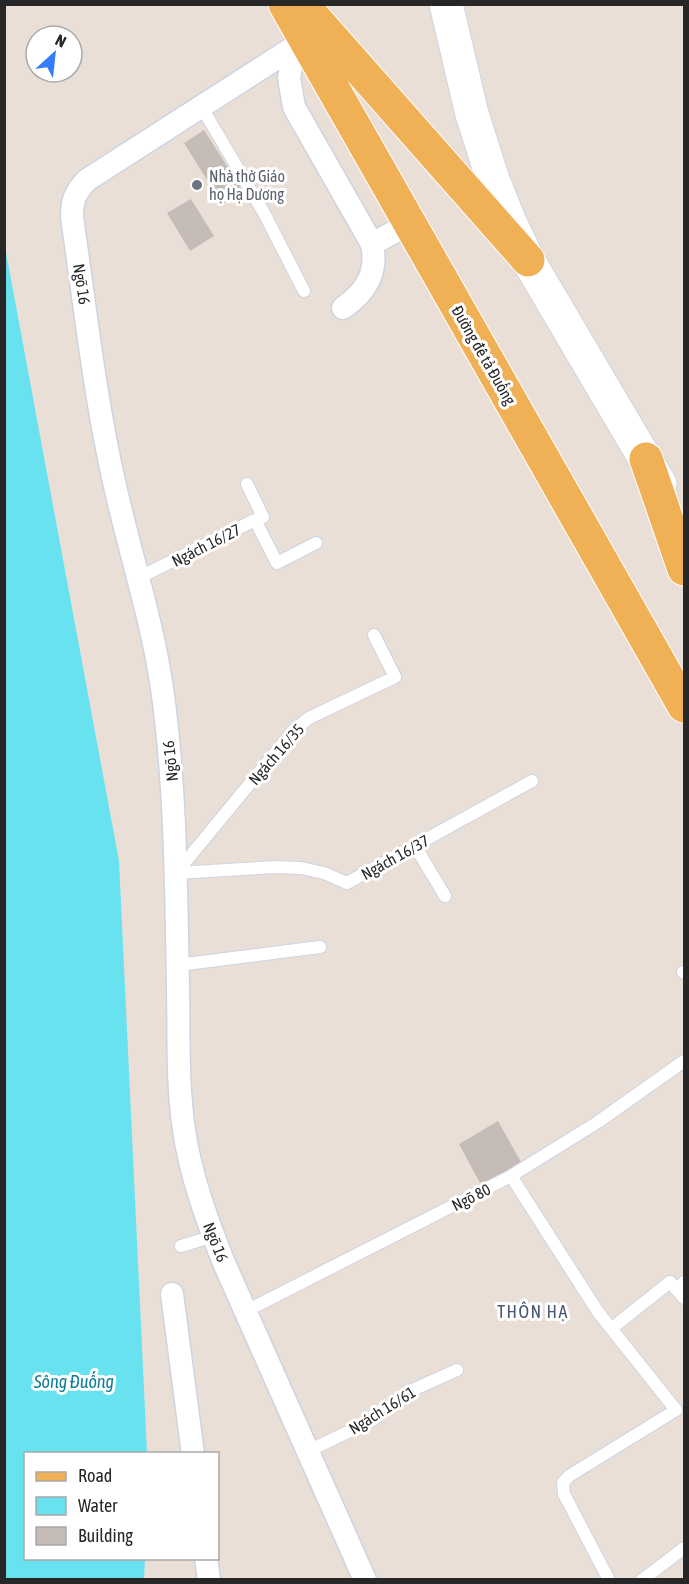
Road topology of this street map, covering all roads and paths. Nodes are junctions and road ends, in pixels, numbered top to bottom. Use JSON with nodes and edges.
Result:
{"nodes":[{"id":1,"x":285,"y":4,"type":"edge"},
{"id":2,"x":302,"y":4,"type":"edge"},
{"id":3,"x":446,"y":4,"type":"edge"},
{"id":4,"x":300,"y":43,"type":"junction"},
{"id":5,"x":201,"y":106,"type":"junction"},
{"id":6,"x":409,"y":224,"type":"junction"},
{"id":7,"x":372,"y":244,"type":"junction"},
{"id":8,"x":528,"y":260,"type":"junction"},
{"id":9,"x":304,"y":291,"type":"dead end"},
{"id":10,"x":343,"y":308,"type":"dead end"},
{"id":11,"x":646,"y":459,"type":"junction"},
{"id":12,"x":247,"y":484,"type":"dead end"},
{"id":13,"x":255,"y":520,"type":"junction"},
{"id":14,"x":684,"y":526,"type":"edge"},
{"id":15,"x":316,"y":543,"type":"dead end"},
{"id":16,"x":684,"y":569,"type":"edge"},
{"id":17,"x":138,"y":579,"type":"junction"},
{"id":18,"x":375,"y":635,"type":"dead end"},
{"id":19,"x":684,"y":706,"type":"edge"},
{"id":20,"x":532,"y":780,"type":"dead end"},
{"id":21,"x":415,"y":846,"type":"junction"},
{"id":22,"x":176,"y":873,"type":"junction"},
{"id":23,"x":445,"y":896,"type":"dead end"},
{"id":24,"x":320,"y":947,"type":"dead end"},
{"id":25,"x":178,"y":965,"type":"junction"},
{"id":26,"x":684,"y":1061,"type":"edge"},
{"id":27,"x":511,"y":1176,"type":"junction"},
{"id":28,"x":214,"y":1236,"type":"junction"},
{"id":29,"x":181,"y":1245,"type":"dead end"},
{"id":30,"x":682,"y":1290,"type":"edge"},
{"id":31,"x":172,"y":1294,"type":"dead end"},
{"id":32,"x":246,"y":1311,"type":"junction"},
{"id":33,"x":612,"y":1329,"type":"junction"},
{"id":34,"x":457,"y":1371,"type":"dead end"},
{"id":35,"x":680,"y":1406,"type":"edge"},
{"id":36,"x":308,"y":1451,"type":"junction"},
{"id":37,"x":193,"y":1452,"type":"edge"},
{"id":38,"x":684,"y":1548,"type":"edge"},
{"id":39,"x":206,"y":1560,"type":"edge"},
{"id":40,"x":209,"y":1580,"type":"edge"},
{"id":41,"x":365,"y":1580,"type":"edge"},
{"id":42,"x":609,"y":1580,"type":"edge"},
{"id":43,"x":642,"y":1580,"type":"edge"}],
"edges":[{"from":1,"to":4,"type":"main road","name":"Đường đê tả Đuống"},
{"from":2,"to":8,"type":"main road"},
{"from":3,"to":8,"type":"street"},
{"from":4,"to":5,"type":"street","name":"Ngõ 16"},
{"from":4,"to":6,"type":"main road","name":"Đường đê tả Đuống"},
{"from":4,"to":7,"type":"street"},
{"from":5,"to":9,"type":"lane"},
{"from":5,"to":17,"type":"street","name":"Ngõ 16"},
{"from":6,"to":7,"type":"street"},
{"from":6,"to":19,"type":"main road","name":"Đường đê tả Đuống"},
{"from":7,"to":10,"type":"street"},
{"from":8,"to":11,"type":"street"},
{"from":11,"to":14,"type":"street"},
{"from":11,"to":16,"type":"main road"},
{"from":12,"to":13,"type":"lane"},
{"from":13,"to":15,"type":"lane","name":"Ngách 16/27"},
{"from":13,"to":17,"type":"lane","name":"Ngách 16/27"},
{"from":17,"to":22,"type":"street","name":"Ngõ 16"},
{"from":18,"to":22,"type":"lane","name":"Ngách 16/35"},
{"from":20,"to":21,"type":"lane","name":"Ngách 16/37"},
{"from":21,"to":22,"type":"lane","name":"Ngách 16/37"},
{"from":21,"to":23,"type":"lane"},
{"from":22,"to":25,"type":"street","name":"Ngõ 16"},
{"from":24,"to":25,"type":"lane"},
{"from":25,"to":28,"type":"street","name":"Ngõ 16"},
{"from":26,"to":27,"type":"lane","name":"Ngõ 80"},
{"from":27,"to":32,"type":"lane","name":"Ngõ 80"},
{"from":27,"to":33,"type":"lane"},
{"from":28,"to":29,"type":"lane"},
{"from":28,"to":32,"type":"street","name":"Ngõ 16"},
{"from":30,"to":33,"type":"lane"},
{"from":31,"to":37,"type":"street"},
{"from":32,"to":36,"type":"street","name":"Ngõ 16"},
{"from":33,"to":35,"type":"lane"},
{"from":34,"to":36,"type":"lane","name":"Ngách 16/61"},
{"from":35,"to":42,"type":"lane"},
{"from":36,"to":41,"type":"street","name":"Ngõ 16"},
{"from":38,"to":43,"type":"lane"},
{"from":39,"to":40,"type":"street"}]}
